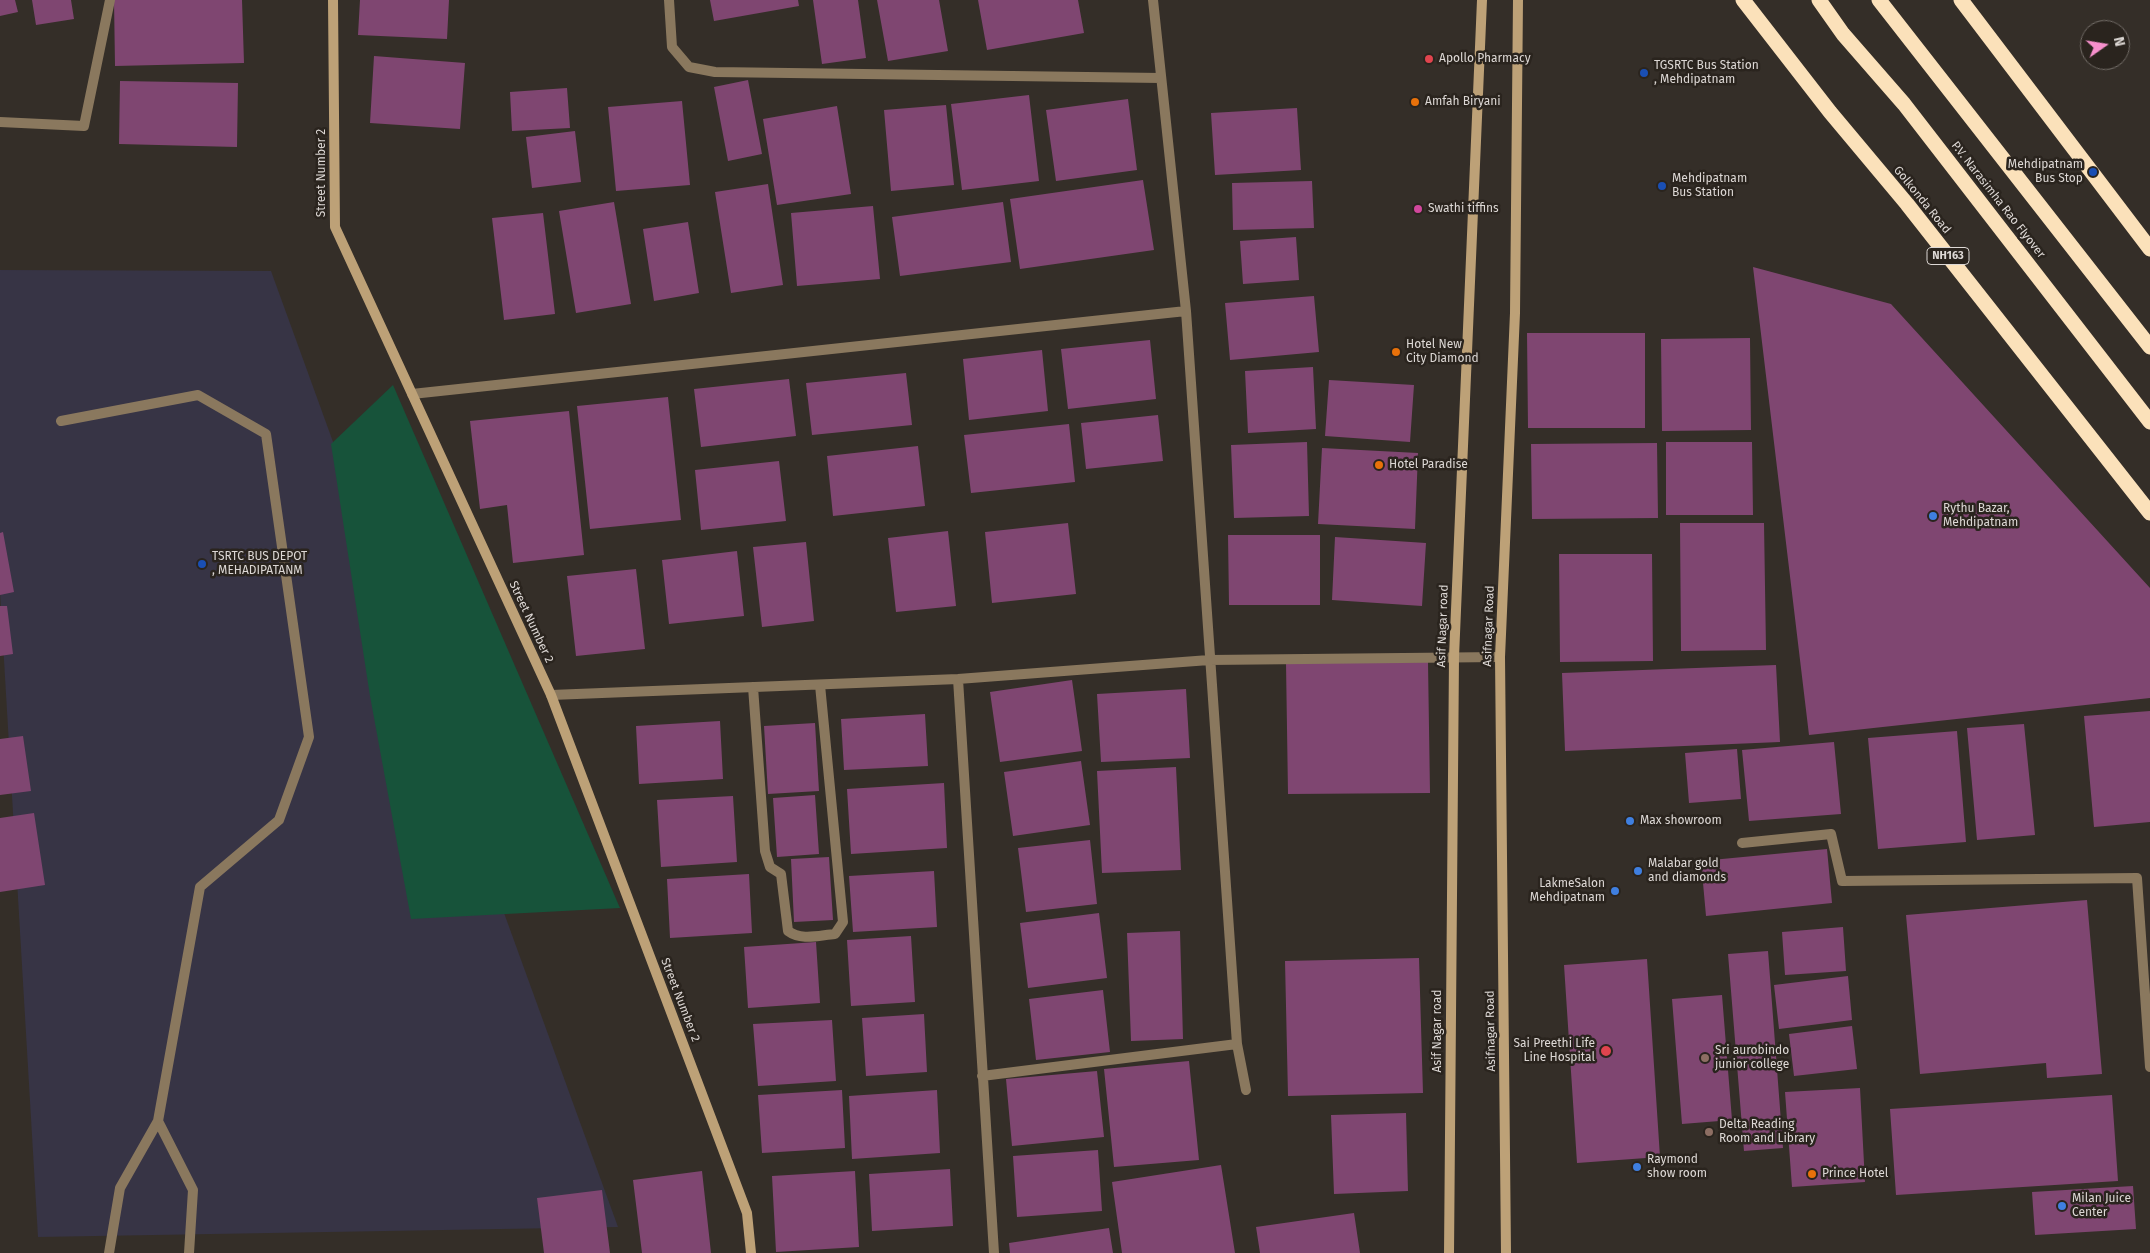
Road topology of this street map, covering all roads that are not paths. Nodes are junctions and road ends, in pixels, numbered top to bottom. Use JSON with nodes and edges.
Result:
{"nodes":[{"id":1,"x":110,"y":0,"type":"edge"},
{"id":2,"x":334,"y":0,"type":"edge"},
{"id":3,"x":669,"y":0,"type":"edge"},
{"id":4,"x":1153,"y":0,"type":"edge"},
{"id":5,"x":1482,"y":0,"type":"edge"},
{"id":6,"x":1518,"y":0,"type":"edge"},
{"id":7,"x":1743,"y":0,"type":"edge"},
{"id":8,"x":1818,"y":0,"type":"edge"},
{"id":9,"x":1879,"y":0,"type":"edge"},
{"id":10,"x":1961,"y":0,"type":"edge"},
{"id":11,"x":1161,"y":78,"type":"junction"},
{"id":12,"x":0,"y":122,"type":"edge"},
{"id":13,"x":2150,"y":249,"type":"edge"},
{"id":14,"x":1186,"y":311,"type":"junction"},
{"id":15,"x":2150,"y":347,"type":"edge"},
{"id":16,"x":412,"y":394,"type":"junction"},
{"id":17,"x":61,"y":421,"type":"dead end"},
{"id":18,"x":2150,"y":422,"type":"edge"},
{"id":19,"x":2150,"y":513,"type":"edge"},
{"id":20,"x":1500,"y":657,"type":"junction"},
{"id":21,"x":1454,"y":658,"type":"junction"},
{"id":22,"x":1209,"y":660,"type":"junction"},
{"id":23,"x":958,"y":679,"type":"junction"},
{"id":24,"x":820,"y":684,"type":"junction"},
{"id":25,"x":753,"y":687,"type":"junction"},
{"id":26,"x":551,"y":695,"type":"junction"},
{"id":27,"x":1742,"y":843,"type":"dead end"},
{"id":28,"x":1237,"y":1044,"type":"junction"},
{"id":29,"x":2150,"y":1067,"type":"edge"},
{"id":30,"x":982,"y":1076,"type":"junction"},
{"id":31,"x":1246,"y":1090,"type":"dead end"},
{"id":32,"x":158,"y":1121,"type":"junction"},
{"id":33,"x":109,"y":1253,"type":"edge"},
{"id":34,"x":189,"y":1253,"type":"edge"},
{"id":35,"x":751,"y":1253,"type":"edge"},
{"id":36,"x":994,"y":1253,"type":"edge"},
{"id":37,"x":1449,"y":1253,"type":"edge"},
{"id":38,"x":1506,"y":1253,"type":"edge"}],
"edges":[{"from":1,"to":12,"type":"street"},
{"from":2,"to":16,"type":"main road","name":"Street Number 2"},
{"from":3,"to":11,"type":"street"},
{"from":4,"to":11,"type":"street"},
{"from":5,"to":21,"type":"main road","name":"Asif Nagar road"},
{"from":6,"to":20,"type":"main road","name":"Asifnagar Road"},
{"from":7,"to":19,"type":"highway","name":"Golkonda Road","number":"NH163"},
{"from":8,"to":18,"type":"highway","name":"P.V. Narasimha Rao Flyover"},
{"from":9,"to":15,"type":"highway"},
{"from":10,"to":13,"type":"highway"},
{"from":11,"to":14,"type":"street"},
{"from":14,"to":16,"type":"street"},
{"from":14,"to":22,"type":"street"},
{"from":16,"to":26,"type":"main road","name":"Street Number 2"},
{"from":17,"to":32,"type":"street"},
{"from":20,"to":21,"type":"street"},
{"from":20,"to":38,"type":"main road","name":"Asifnagar Road"},
{"from":21,"to":22,"type":"street"},
{"from":21,"to":37,"type":"main road","name":"Asif Nagar road"},
{"from":22,"to":23,"type":"street"},
{"from":22,"to":28,"type":"street"},
{"from":23,"to":24,"type":"street"},
{"from":23,"to":30,"type":"street"},
{"from":24,"to":25,"type":"street"},
{"from":24,"to":25,"type":"street"},
{"from":25,"to":26,"type":"street"},
{"from":26,"to":35,"type":"main road","name":"Street Number 2"},
{"from":27,"to":29,"type":"street"},
{"from":28,"to":30,"type":"street"},
{"from":28,"to":31,"type":"street"},
{"from":30,"to":36,"type":"street"},
{"from":32,"to":33,"type":"street"},
{"from":32,"to":34,"type":"street"}]}
